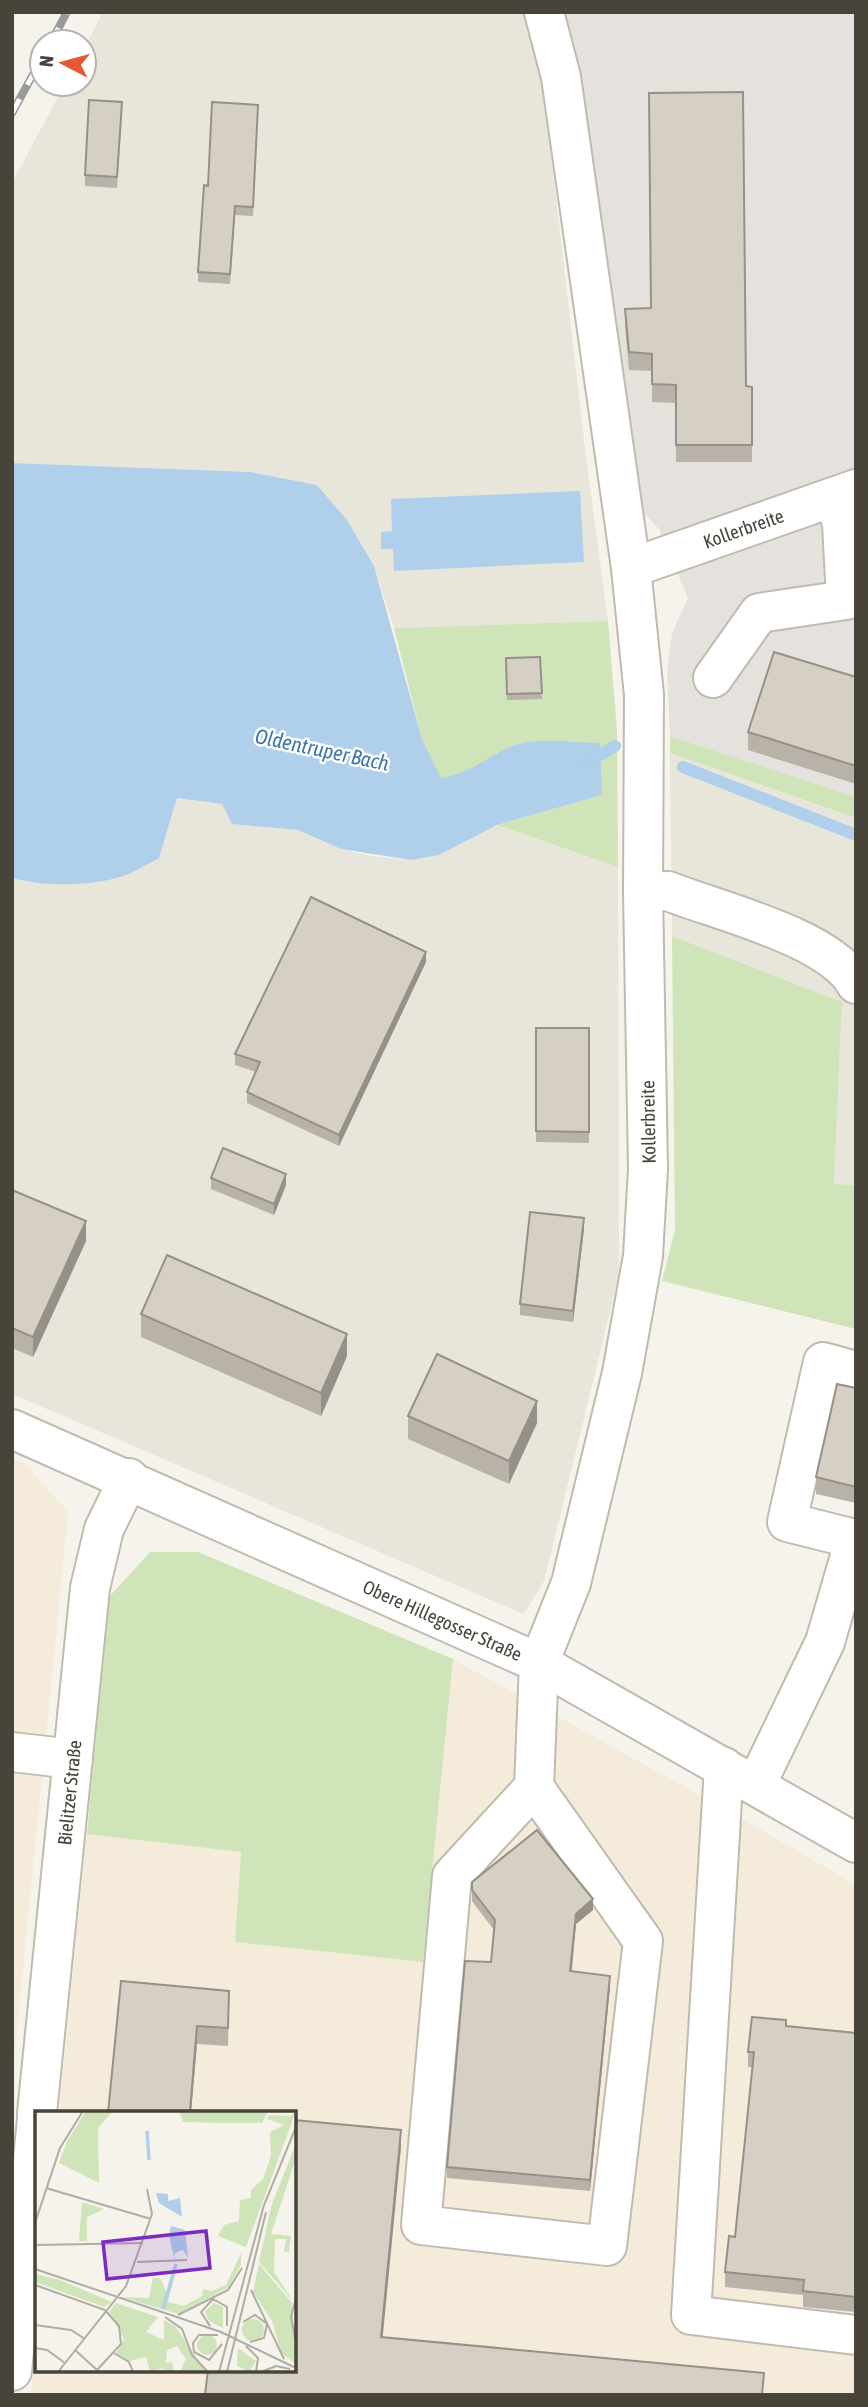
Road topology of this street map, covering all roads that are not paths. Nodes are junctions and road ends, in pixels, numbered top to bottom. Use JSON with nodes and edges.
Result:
{"nodes":[{"id":1,"x":544,"y":12,"type":"edge"},
{"id":2,"x":844,"y":493,"type":"edge"},
{"id":3,"x":631,"y":568,"type":"junction"},
{"id":4,"x":713,"y":678,"type":"dead end"},
{"id":5,"x":643,"y":892,"type":"junction"},
{"id":6,"x":856,"y":984,"type":"edge"},
{"id":7,"x":856,"y":1371,"type":"edge"},
{"id":8,"x":12,"y":1429,"type":"edge"},
{"id":9,"x":128,"y":1478,"type":"junction"},
{"id":10,"x":855,"y":1539,"type":"edge"},
{"id":11,"x":539,"y":1663,"type":"junction"},
{"id":12,"x":12,"y":1752,"type":"edge"},
{"id":13,"x":73,"y":1759,"type":"junction"},
{"id":14,"x":740,"y":1776,"type":"junction"},
{"id":15,"x":534,"y":1787,"type":"junction"},
{"id":16,"x":856,"y":1843,"type":"edge"},
{"id":17,"x":37,"y":2111,"type":"edge"},
{"id":18,"x":35,"y":2139,"type":"edge"},
{"id":19,"x":856,"y":2335,"type":"edge"},
{"id":20,"x":12,"y":2371,"type":"edge"}],
"edges":[{"from":1,"to":3,"type":"street","name":"Kollerbreite"},
{"from":2,"to":3,"type":"street","name":"Kollerbreite"},
{"from":2,"to":4,"type":"street"},
{"from":3,"to":5,"type":"street","name":"Kollerbreite"},
{"from":5,"to":6,"type":"street"},
{"from":5,"to":11,"type":"street","name":"Kollerbreite"},
{"from":7,"to":10,"type":"street"},
{"from":8,"to":9,"type":"street","name":"Obere Hillegosser Straße"},
{"from":9,"to":11,"type":"street","name":"Obere Hillegosser Straße"},
{"from":9,"to":13,"type":"street","name":"Bielitzer Straße"},
{"from":10,"to":14,"type":"street"},
{"from":11,"to":14,"type":"street","name":"Obere Hillegosser Straße"},
{"from":11,"to":15,"type":"street","name":"Kollerbreite"},
{"from":12,"to":13,"type":"street"},
{"from":13,"to":17,"type":"street","name":"Bielitzer Straße"},
{"from":14,"to":16,"type":"street","name":"Obere Hillegosser Straße"},
{"from":14,"to":19,"type":"street"},
{"from":15,"to":15,"type":"street"},
{"from":18,"to":20,"type":"street"}]}
